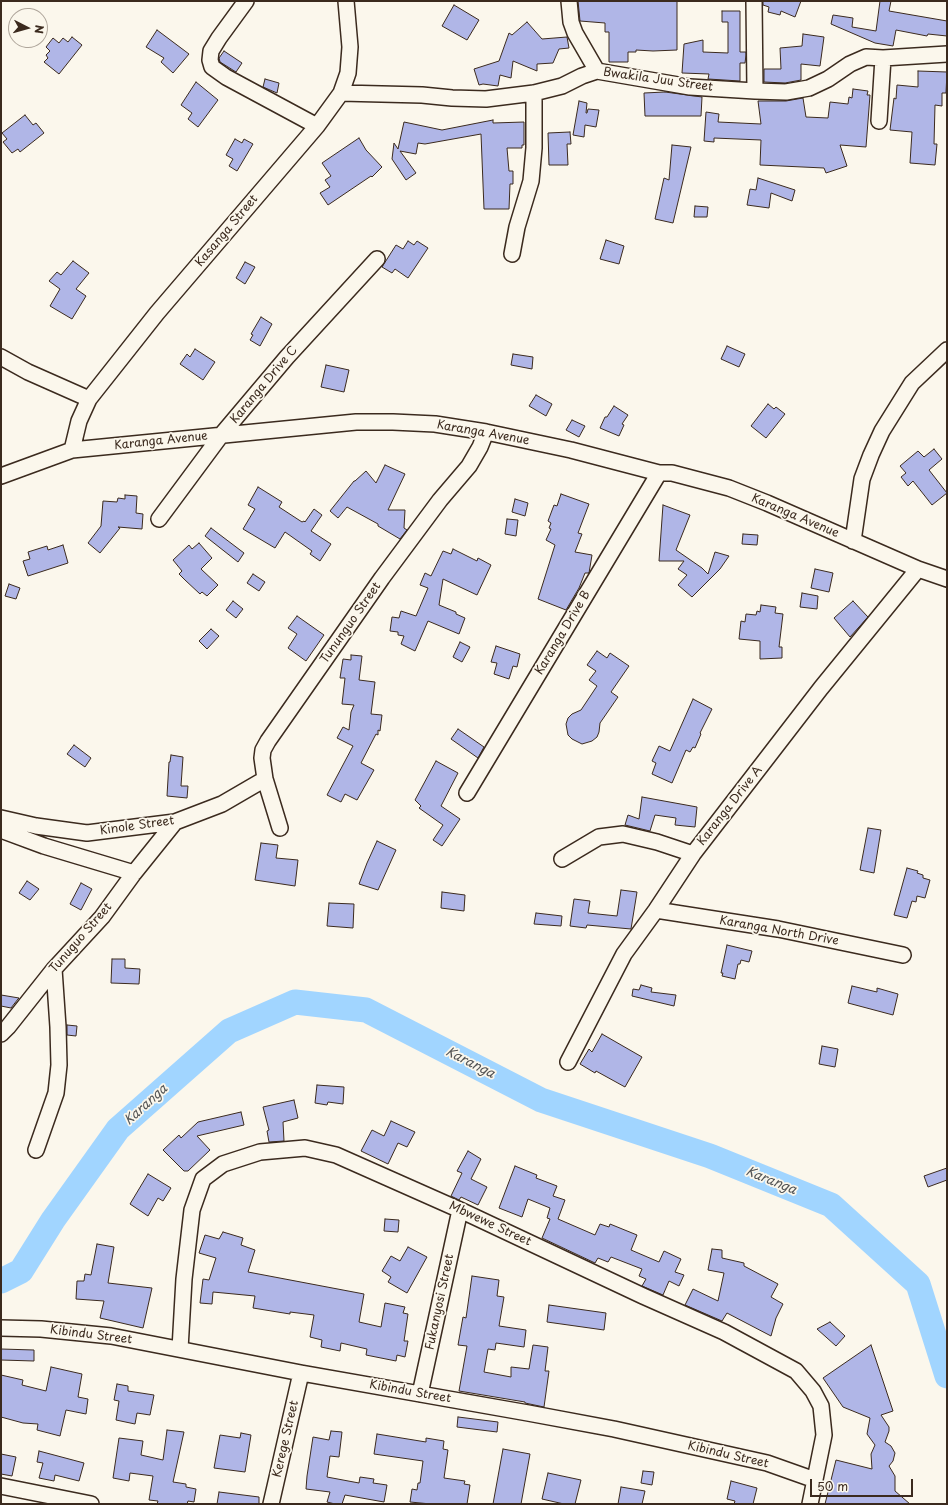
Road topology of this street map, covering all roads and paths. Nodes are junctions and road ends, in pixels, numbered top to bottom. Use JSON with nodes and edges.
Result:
{"nodes":[{"id":1,"x":246,"y":1,"type":"edge"},
{"id":2,"x":346,"y":1,"type":"edge"},
{"id":3,"x":569,"y":1,"type":"edge"},
{"id":4,"x":754,"y":1,"type":"edge"},
{"id":5,"x":947,"y":54,"type":"edge"},
{"id":6,"x":883,"y":58,"type":"junction"},
{"id":7,"x":597,"y":71,"type":"junction"},
{"id":8,"x":755,"y":91,"type":"junction"},
{"id":9,"x":341,"y":93,"type":"junction"},
{"id":10,"x":534,"y":94,"type":"junction"},
{"id":11,"x":879,"y":121,"type":"dead end"},
{"id":12,"x":317,"y":126,"type":"junction"},
{"id":13,"x":512,"y":254,"type":"dead end"},
{"id":14,"x":376,"y":258,"type":"dead end"},
{"id":15,"x":947,"y":350,"type":"edge"},
{"id":16,"x":1,"y":357,"type":"edge"},
{"id":17,"x":89,"y":399,"type":"junction"},
{"id":18,"x":486,"y":432,"type":"junction"},
{"id":19,"x":222,"y":434,"type":"junction"},
{"id":20,"x":72,"y":450,"type":"junction"},
{"id":21,"x":659,"y":473,"type":"junction"},
{"id":22,"x":1,"y":476,"type":"edge"},
{"id":23,"x":159,"y":519,"type":"dead end"},
{"id":24,"x":853,"y":541,"type":"junction"},
{"id":25,"x":918,"y":569,"type":"junction"},
{"id":26,"x":947,"y":579,"type":"edge"},
{"id":27,"x":264,"y":779,"type":"junction"},
{"id":28,"x":467,"y":793,"type":"dead end"},
{"id":29,"x":1,"y":818,"type":"edge"},
{"id":30,"x":175,"y":822,"type":"junction"},
{"id":31,"x":280,"y":828,"type":"dead end"},
{"id":32,"x":1,"y":830,"type":"edge"},
{"id":33,"x":693,"y":854,"type":"junction"},
{"id":34,"x":562,"y":859,"type":"dead end"},
{"id":35,"x":134,"y":873,"type":"junction"},
{"id":36,"x":656,"y":910,"type":"junction"},
{"id":37,"x":903,"y":955,"type":"dead end"},
{"id":38,"x":54,"y":969,"type":"junction"},
{"id":39,"x":1,"y":1034,"type":"edge"},
{"id":40,"x":568,"y":1062,"type":"dead end"},
{"id":41,"x":36,"y":1150,"type":"dead end"},
{"id":42,"x":460,"y":1210,"type":"junction"},
{"id":43,"x":1,"y":1328,"type":"edge"},
{"id":44,"x":180,"y":1349,"type":"junction"},
{"id":45,"x":301,"y":1373,"type":"junction"},
{"id":46,"x":420,"y":1394,"type":"junction"},
{"id":47,"x":815,"y":1480,"type":"junction"},
{"id":48,"x":1,"y":1486,"type":"edge"},
{"id":49,"x":91,"y":1504,"type":"edge"},
{"id":50,"x":271,"y":1504,"type":"edge"},
{"id":51,"x":810,"y":1504,"type":"edge"}],
"edges":[{"from":1,"to":12,"type":"street"},
{"from":2,"to":9,"type":"street","name":"Kasanga Street"},
{"from":3,"to":7,"type":"street"},
{"from":4,"to":8,"type":"street"},
{"from":5,"to":6,"type":"street","name":"Bwakila Juu Street"},
{"from":6,"to":8,"type":"street","name":"Bwakila Juu Street"},
{"from":6,"to":11,"type":"street"},
{"from":7,"to":8,"type":"street","name":"Bwakila Juu Street"},
{"from":7,"to":10,"type":"street","name":"Bwakila Juu Street"},
{"from":9,"to":10,"type":"street","name":"Bwakila Juu Street"},
{"from":9,"to":12,"type":"street","name":"Kasanga Street"},
{"from":10,"to":13,"type":"street"},
{"from":12,"to":17,"type":"street","name":"Kasanga Street"},
{"from":14,"to":19,"type":"street","name":"Karanga Drive C"},
{"from":15,"to":24,"type":"street"},
{"from":16,"to":17,"type":"street"},
{"from":17,"to":20,"type":"street","name":"Kasanga Street"},
{"from":18,"to":19,"type":"street","name":"Karanga Avenue"},
{"from":18,"to":21,"type":"street","name":"Karanga Avenue"},
{"from":18,"to":27,"type":"street","name":"Tununguo Street"},
{"from":19,"to":20,"type":"street","name":"Karanga Avenue"},
{"from":19,"to":23,"type":"street","name":"Karanga Drive C"},
{"from":20,"to":22,"type":"street","name":"Karanga Avenue"},
{"from":21,"to":24,"type":"street","name":"Karanga Avenue"},
{"from":21,"to":28,"type":"street","name":"Karanga Drive B"},
{"from":24,"to":25,"type":"street","name":"Karanga Avenue"},
{"from":25,"to":26,"type":"street","name":"Karanga Avenue"},
{"from":25,"to":33,"type":"street","name":"Karanga Drive A"},
{"from":27,"to":30,"type":"street","name":"Kinole Street"},
{"from":27,"to":31,"type":"street","name":"Tununguo Street"},
{"from":29,"to":30,"type":"street","name":"Kinole Street"},
{"from":30,"to":35,"type":"street","name":"Tunuguo Street"},
{"from":32,"to":35,"type":"street"},
{"from":33,"to":34,"type":"street"},
{"from":33,"to":36,"type":"street","name":"Karanga Drive A"},
{"from":35,"to":38,"type":"street","name":"Tunuguo Street"},
{"from":36,"to":37,"type":"street","name":"Karanga North Drive"},
{"from":36,"to":40,"type":"street","name":"Karanga Drive A"},
{"from":38,"to":39,"type":"street","name":"Tunuguo Street"},
{"from":38,"to":41,"type":"street"},
{"from":42,"to":44,"type":"street","name":"Mbwewe Street"},
{"from":42,"to":46,"type":"street","name":"Fukanyosi Street"},
{"from":42,"to":47,"type":"street","name":"Mbwewe Street"},
{"from":43,"to":44,"type":"street","name":"Kibindu Street"},
{"from":44,"to":45,"type":"street","name":"Kibindu Street"},
{"from":45,"to":46,"type":"street","name":"Kibindu Street"},
{"from":45,"to":50,"type":"street","name":"Kerege Street"},
{"from":46,"to":47,"type":"street","name":"Kibindu Street"},
{"from":47,"to":51,"type":"street","name":"Mbwewe Street"},
{"from":48,"to":49,"type":"street"}]}
